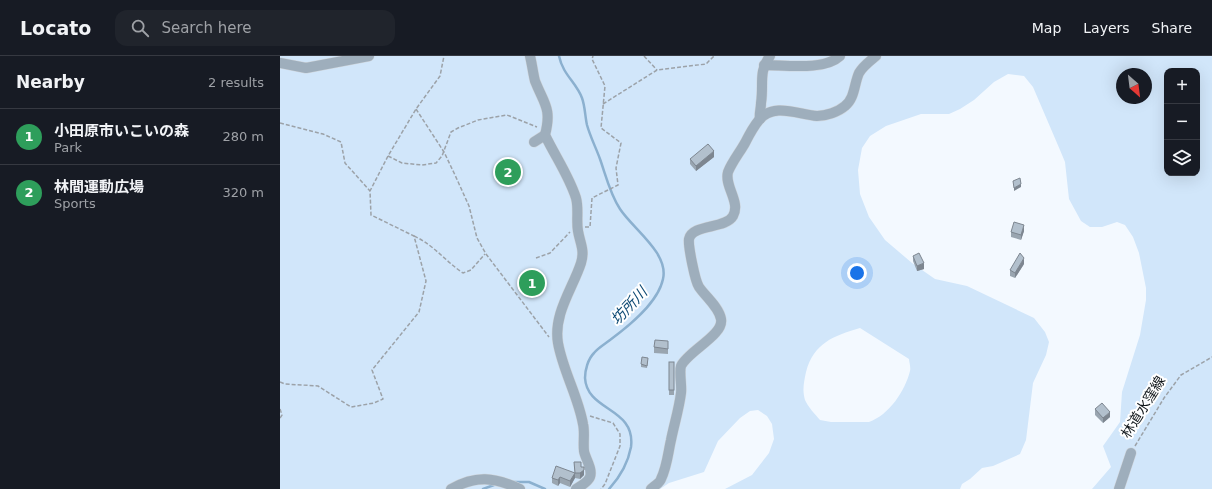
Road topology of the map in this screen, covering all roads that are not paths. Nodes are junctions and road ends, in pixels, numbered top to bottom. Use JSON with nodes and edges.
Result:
{"nodes":[{"id":1,"x":369,"y":56,"type":"edge"},
{"id":2,"x":530,"y":56,"type":"edge"},
{"id":3,"x":770,"y":56,"type":"edge"},
{"id":4,"x":840,"y":56,"type":"edge"},
{"id":5,"x":876,"y":56,"type":"edge"},
{"id":6,"x":280,"y":63,"type":"edge"},
{"id":7,"x":764,"y":65,"type":"junction"},
{"id":8,"x":760,"y":119,"type":"junction"},
{"id":9,"x":546,"y":133,"type":"junction"},
{"id":10,"x":534,"y":142,"type":"dead end"},
{"id":11,"x":1131,"y":453,"type":"road end"},
{"id":12,"x":451,"y":489,"type":"edge"},
{"id":13,"x":520,"y":489,"type":"edge"},
{"id":14,"x":576,"y":489,"type":"edge"},
{"id":15,"x":651,"y":489,"type":"edge"},
{"id":16,"x":1119,"y":489,"type":"edge"}],
"edges":[{"from":1,"to":6,"type":"street"},
{"from":2,"to":9,"type":"street"},
{"from":3,"to":7,"type":"street"},
{"from":4,"to":7,"type":"street"},
{"from":5,"to":8,"type":"street"},
{"from":7,"to":8,"type":"street"},
{"from":8,"to":15,"type":"street"},
{"from":9,"to":10,"type":"street"},
{"from":9,"to":14,"type":"street"},
{"from":11,"to":16,"type":"street","name":"林道水窪線"},
{"from":12,"to":13,"type":"street"}]}
